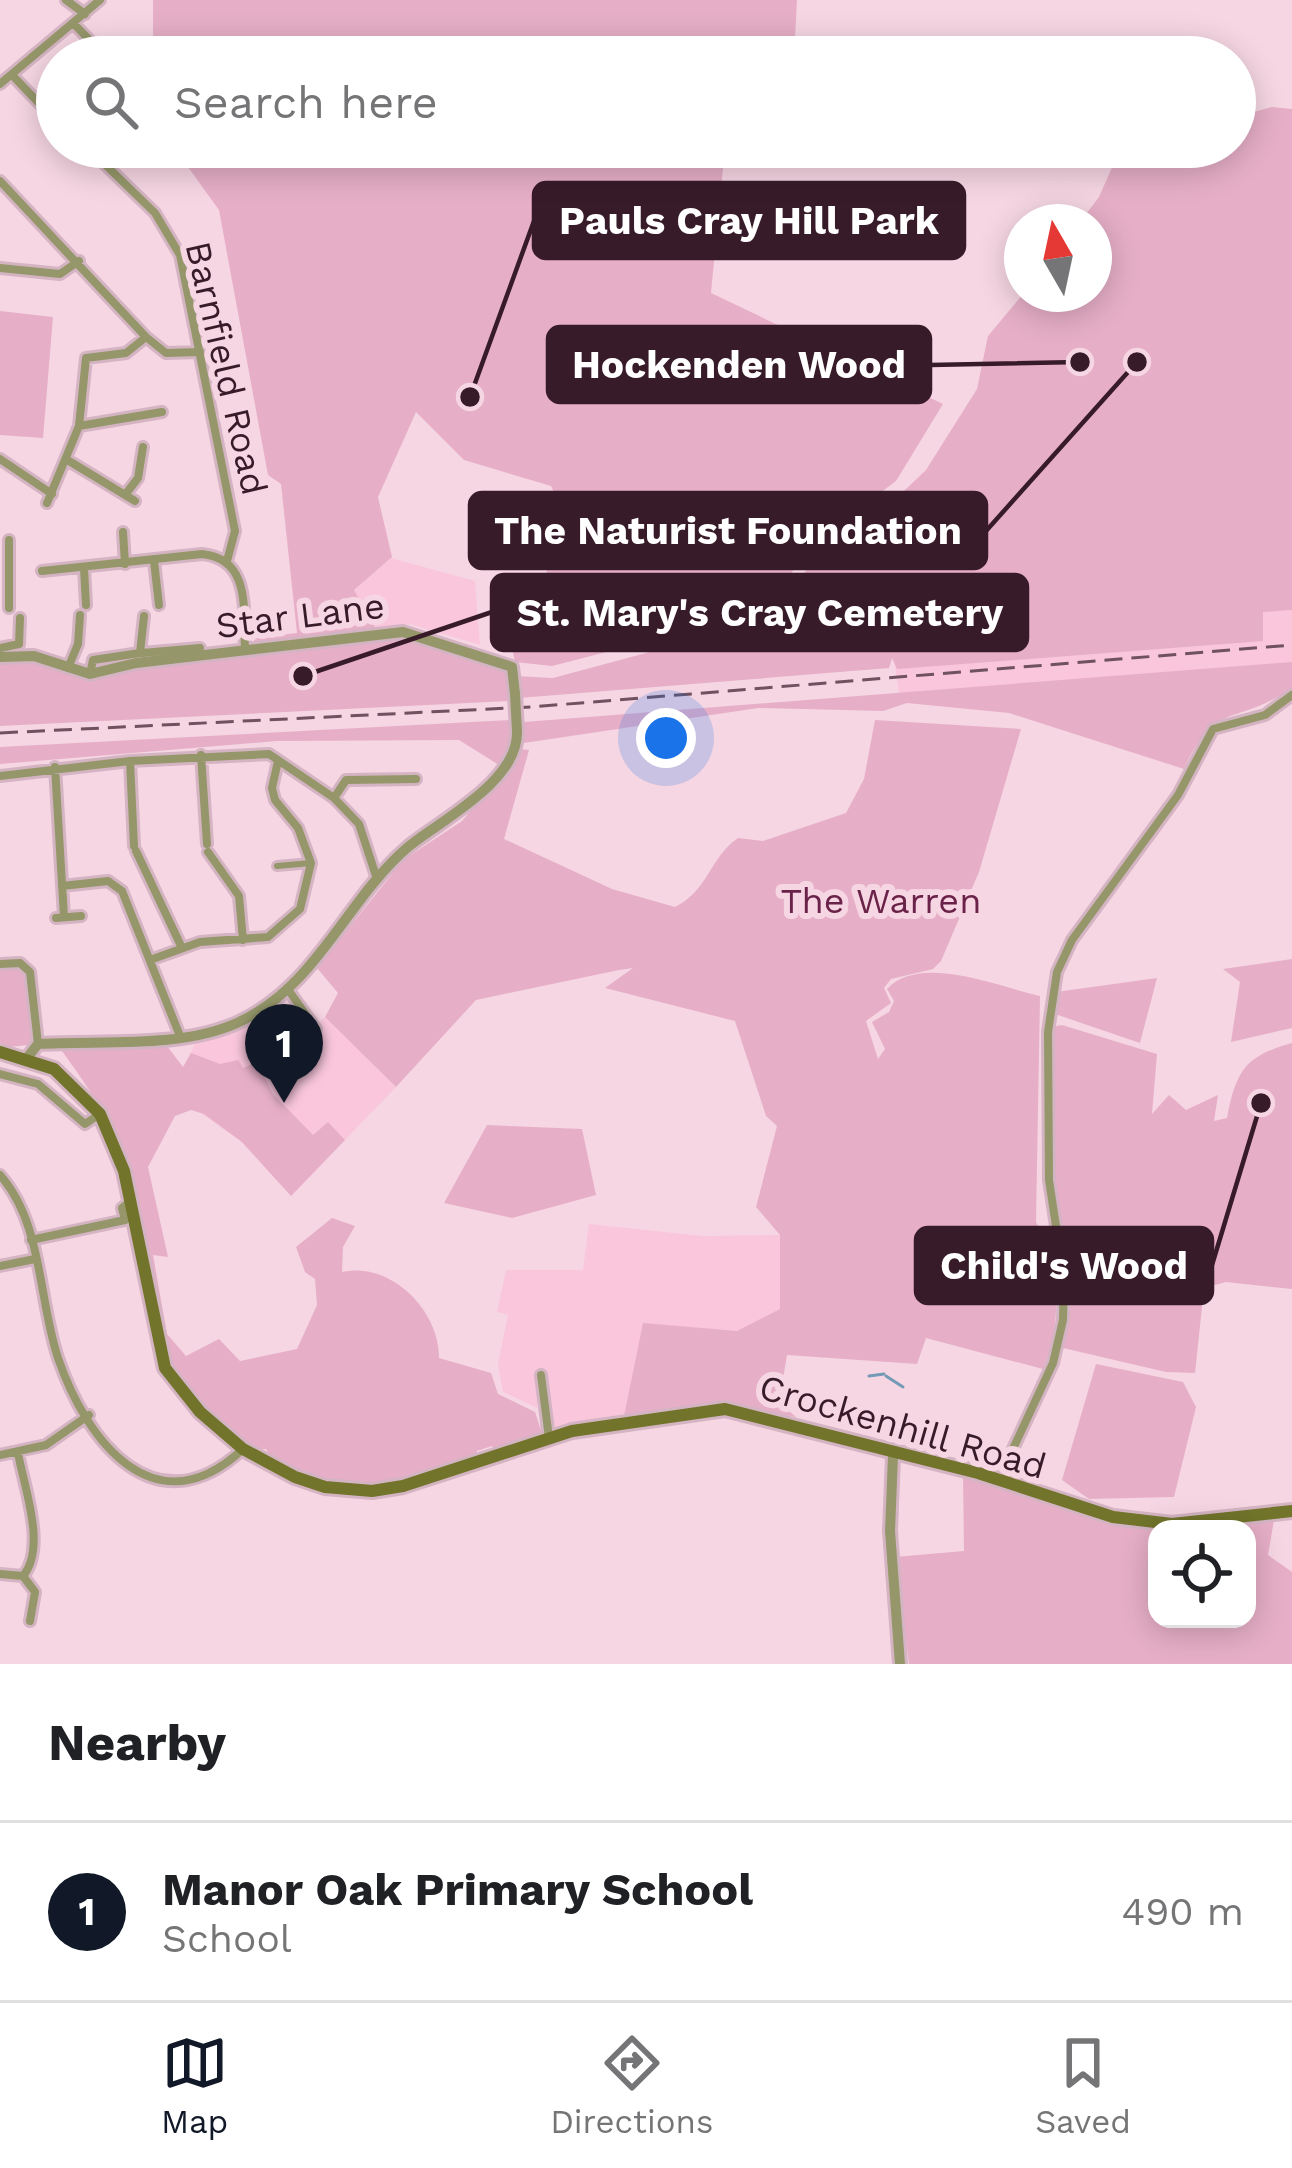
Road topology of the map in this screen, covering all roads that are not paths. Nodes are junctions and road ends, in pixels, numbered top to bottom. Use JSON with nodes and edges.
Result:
{"nodes":[{"id":1,"x":66,"y":0,"type":"edge"},
{"id":2,"x":100,"y":0,"type":"edge"},
{"id":3,"x":85,"y":14,"type":"junction"},
{"id":4,"x":74,"y":24,"type":"junction"},
{"id":5,"x":59,"y":36,"type":"edge"},
{"id":6,"x":86,"y":36,"type":"edge"},
{"id":7,"x":36,"y":55,"type":"edge"},
{"id":8,"x":12,"y":74,"type":"junction"},
{"id":9,"x":0,"y":84,"type":"edge"},
{"id":10,"x":36,"y":100,"type":"edge"},
{"id":11,"x":107,"y":168,"type":"edge"},
{"id":12,"x":0,"y":181,"type":"edge"},
{"id":13,"x":79,"y":261,"type":"junction"},
{"id":14,"x":0,"y":268,"type":"edge"},
{"id":15,"x":146,"y":338,"type":"junction"},
{"id":16,"x":87,"y":346,"type":"dead end"},
{"id":17,"x":200,"y":352,"type":"junction"},
{"id":18,"x":86,"y":358,"type":"junction"},
{"id":19,"x":157,"y":410,"type":"dead end"},
{"id":20,"x":79,"y":426,"type":"junction"},
{"id":21,"x":156,"y":457,"type":"dead end"},
{"id":22,"x":0,"y":459,"type":"edge"},
{"id":23,"x":69,"y":461,"type":"junction"},
{"id":24,"x":125,"y":495,"type":"junction"},
{"id":25,"x":135,"y":501,"type":"dead end"},
{"id":26,"x":123,"y":532,"type":"dead end"},
{"id":27,"x":9,"y":540,"type":"dead end"},
{"id":28,"x":154,"y":561,"type":"junction"},
{"id":29,"x":227,"y":561,"type":"junction"},
{"id":30,"x":125,"y":565,"type":"junction"},
{"id":31,"x":84,"y":568,"type":"junction"},
{"id":32,"x":5,"y":570,"type":"edge"},
{"id":33,"x":41,"y":571,"type":"dead end"},
{"id":34,"x":159,"y":605,"type":"dead end"},
{"id":35,"x":9,"y":608,"type":"dead end"},
{"id":36,"x":144,"y":616,"type":"dead end"},
{"id":37,"x":20,"y":618,"type":"dead end"},
{"id":38,"x":200,"y":648,"type":"dead end"},
{"id":39,"x":0,"y":652,"type":"edge"},
{"id":40,"x":245,"y":652,"type":"junction"},
{"id":41,"x":140,"y":653,"type":"junction"},
{"id":42,"x":67,"y":670,"type":"junction"},
{"id":43,"x":90,"y":674,"type":"junction"},
{"id":44,"x":1292,"y":695,"type":"edge"},
{"id":45,"x":201,"y":755,"type":"junction"},
{"id":46,"x":278,"y":760,"type":"junction"},
{"id":47,"x":130,"y":761,"type":"junction"},
{"id":48,"x":55,"y":767,"type":"junction"},
{"id":49,"x":0,"y":776,"type":"edge"},
{"id":50,"x":416,"y":779,"type":"dead end"},
{"id":51,"x":334,"y":798,"type":"junction"},
{"id":52,"x":311,"y":863,"type":"junction"},
{"id":53,"x":277,"y":866,"type":"dead end"},
{"id":54,"x":378,"y":880,"type":"junction"},
{"id":55,"x":62,"y":886,"type":"junction"},
{"id":56,"x":81,"y":916,"type":"dead end"},
{"id":57,"x":243,"y":940,"type":"junction"},
{"id":58,"x":182,"y":948,"type":"junction"},
{"id":59,"x":150,"y":960,"type":"junction"},
{"id":60,"x":0,"y":964,"type":"edge"},
{"id":61,"x":287,"y":988,"type":"junction"},
{"id":62,"x":316,"y":1030,"type":"dead end"},
{"id":63,"x":180,"y":1036,"type":"junction"},
{"id":64,"x":38,"y":1044,"type":"junction"},
{"id":65,"x":0,"y":1052,"type":"edge"},
{"id":66,"x":27,"y":1058,"type":"junction"},
{"id":67,"x":0,"y":1073,"type":"edge"},
{"id":68,"x":100,"y":1114,"type":"junction"},
{"id":69,"x":0,"y":1174,"type":"edge"},
{"id":70,"x":132,"y":1202,"type":"junction"},
{"id":71,"x":125,"y":1220,"type":"junction"},
{"id":72,"x":138,"y":1232,"type":"junction"},
{"id":73,"x":31,"y":1240,"type":"junction"},
{"id":74,"x":35,"y":1258,"type":"junction"},
{"id":75,"x":0,"y":1266,"type":"edge"},
{"id":76,"x":541,"y":1375,"type":"dead end"},
{"id":77,"x":89,"y":1415,"type":"junction"},
{"id":78,"x":549,"y":1438,"type":"junction"},
{"id":79,"x":243,"y":1449,"type":"junction"},
{"id":80,"x":18,"y":1454,"type":"junction"},
{"id":81,"x":0,"y":1455,"type":"edge"},
{"id":82,"x":1010,"y":1456,"type":"junction"},
{"id":83,"x":900,"y":1457,"type":"junction"},
{"id":84,"x":978,"y":1473,"type":"junction"},
{"id":85,"x":1008,"y":1484,"type":"junction"},
{"id":86,"x":1292,"y":1511,"type":"edge"},
{"id":87,"x":0,"y":1574,"type":"edge"},
{"id":88,"x":23,"y":1576,"type":"junction"},
{"id":89,"x":30,"y":1621,"type":"dead end"},
{"id":90,"x":900,"y":1664,"type":"edge"}],
"edges":[{"from":1,"to":3,"type":"street"},
{"from":2,"to":3,"type":"street"},
{"from":3,"to":4,"type":"street"},
{"from":4,"to":5,"type":"street"},
{"from":4,"to":6,"type":"street"},
{"from":7,"to":8,"type":"street"},
{"from":8,"to":9,"type":"street"},
{"from":8,"to":10,"type":"street"},
{"from":11,"to":17,"type":"street","name":"Barnfield Road"},
{"from":12,"to":13,"type":"street"},
{"from":13,"to":14,"type":"street"},
{"from":13,"to":15,"type":"street"},
{"from":15,"to":17,"type":"street"},
{"from":15,"to":18,"type":"street"},
{"from":16,"to":18,"type":"street"},
{"from":17,"to":29,"type":"street","name":"Barnfield Road"},
{"from":18,"to":20,"type":"street"},
{"from":19,"to":20,"type":"street"},
{"from":20,"to":23,"type":"street"},
{"from":21,"to":24,"type":"street"},
{"from":22,"to":23,"type":"street"},
{"from":23,"to":24,"type":"street"},
{"from":24,"to":25,"type":"street"},
{"from":26,"to":30,"type":"street"},
{"from":27,"to":32,"type":"street"},
{"from":28,"to":29,"type":"street"},
{"from":28,"to":30,"type":"street"},
{"from":28,"to":34,"type":"street"},
{"from":29,"to":40,"type":"street","name":"Barnfield Road"},
{"from":30,"to":31,"type":"street"},
{"from":31,"to":33,"type":"street"},
{"from":31,"to":42,"type":"street"},
{"from":32,"to":35,"type":"street"},
{"from":36,"to":41,"type":"street"},
{"from":37,"to":39,"type":"street","name":"Star Lane"},
{"from":38,"to":41,"type":"street","name":"Star Lane"},
{"from":39,"to":42,"type":"street","name":"Star Lane"},
{"from":40,"to":43,"type":"street","name":"Star Lane"},
{"from":40,"to":54,"type":"street","name":"Star Lane","bridge":true},
{"from":41,"to":43,"type":"street","name":"Star Lane"},
{"from":42,"to":43,"type":"street","name":"Star Lane"},
{"from":44,"to":82,"type":"street"},
{"from":45,"to":46,"type":"street"},
{"from":45,"to":47,"type":"street"},
{"from":45,"to":57,"type":"street"},
{"from":46,"to":51,"type":"street"},
{"from":46,"to":52,"type":"street"},
{"from":47,"to":48,"type":"street"},
{"from":47,"to":58,"type":"street"},
{"from":48,"to":49,"type":"street"},
{"from":48,"to":55,"type":"street"},
{"from":50,"to":51,"type":"street"},
{"from":51,"to":54,"type":"street"},
{"from":52,"to":53,"type":"street"},
{"from":52,"to":57,"type":"street"},
{"from":54,"to":61,"type":"street"},
{"from":55,"to":56,"type":"street"},
{"from":55,"to":59,"type":"street"},
{"from":57,"to":58,"type":"street"},
{"from":58,"to":59,"type":"street"},
{"from":59,"to":63,"type":"street"},
{"from":60,"to":64,"type":"street"},
{"from":61,"to":62,"type":"street"},
{"from":61,"to":63,"type":"street"},
{"from":63,"to":64,"type":"street"},
{"from":64,"to":66,"type":"street"},
{"from":65,"to":66,"type":"main road","name":"Crockenhill Road"},
{"from":66,"to":68,"type":"main road","name":"Crockenhill Road"},
{"from":67,"to":68,"type":"street"},
{"from":68,"to":70,"type":"main road","name":"Crockenhill Road"},
{"from":69,"to":73,"type":"street"},
{"from":70,"to":71,"type":"street"},
{"from":70,"to":72,"type":"main road","name":"Crockenhill Road"},
{"from":71,"to":72,"type":"street"},
{"from":71,"to":73,"type":"street"},
{"from":72,"to":79,"type":"main road","name":"Crockenhill Road"},
{"from":73,"to":74,"type":"street"},
{"from":74,"to":75,"type":"street"},
{"from":74,"to":77,"type":"street"},
{"from":76,"to":78,"type":"street"},
{"from":77,"to":79,"type":"street"},
{"from":77,"to":80,"type":"street"},
{"from":78,"to":79,"type":"main road","name":"Crockenhill Road"},
{"from":78,"to":83,"type":"main road","name":"Crockenhill Road"},
{"from":80,"to":81,"type":"street"},
{"from":80,"to":88,"type":"street"},
{"from":82,"to":84,"type":"street"},
{"from":82,"to":85,"type":"street"},
{"from":83,"to":84,"type":"main road","name":"Crockenhill Road"},
{"from":83,"to":90,"type":"street"},
{"from":84,"to":85,"type":"main road","name":"Crockenhill Road"},
{"from":85,"to":86,"type":"main road","name":"Crockenhill Road"},
{"from":87,"to":88,"type":"street"},
{"from":88,"to":89,"type":"street"}]}
